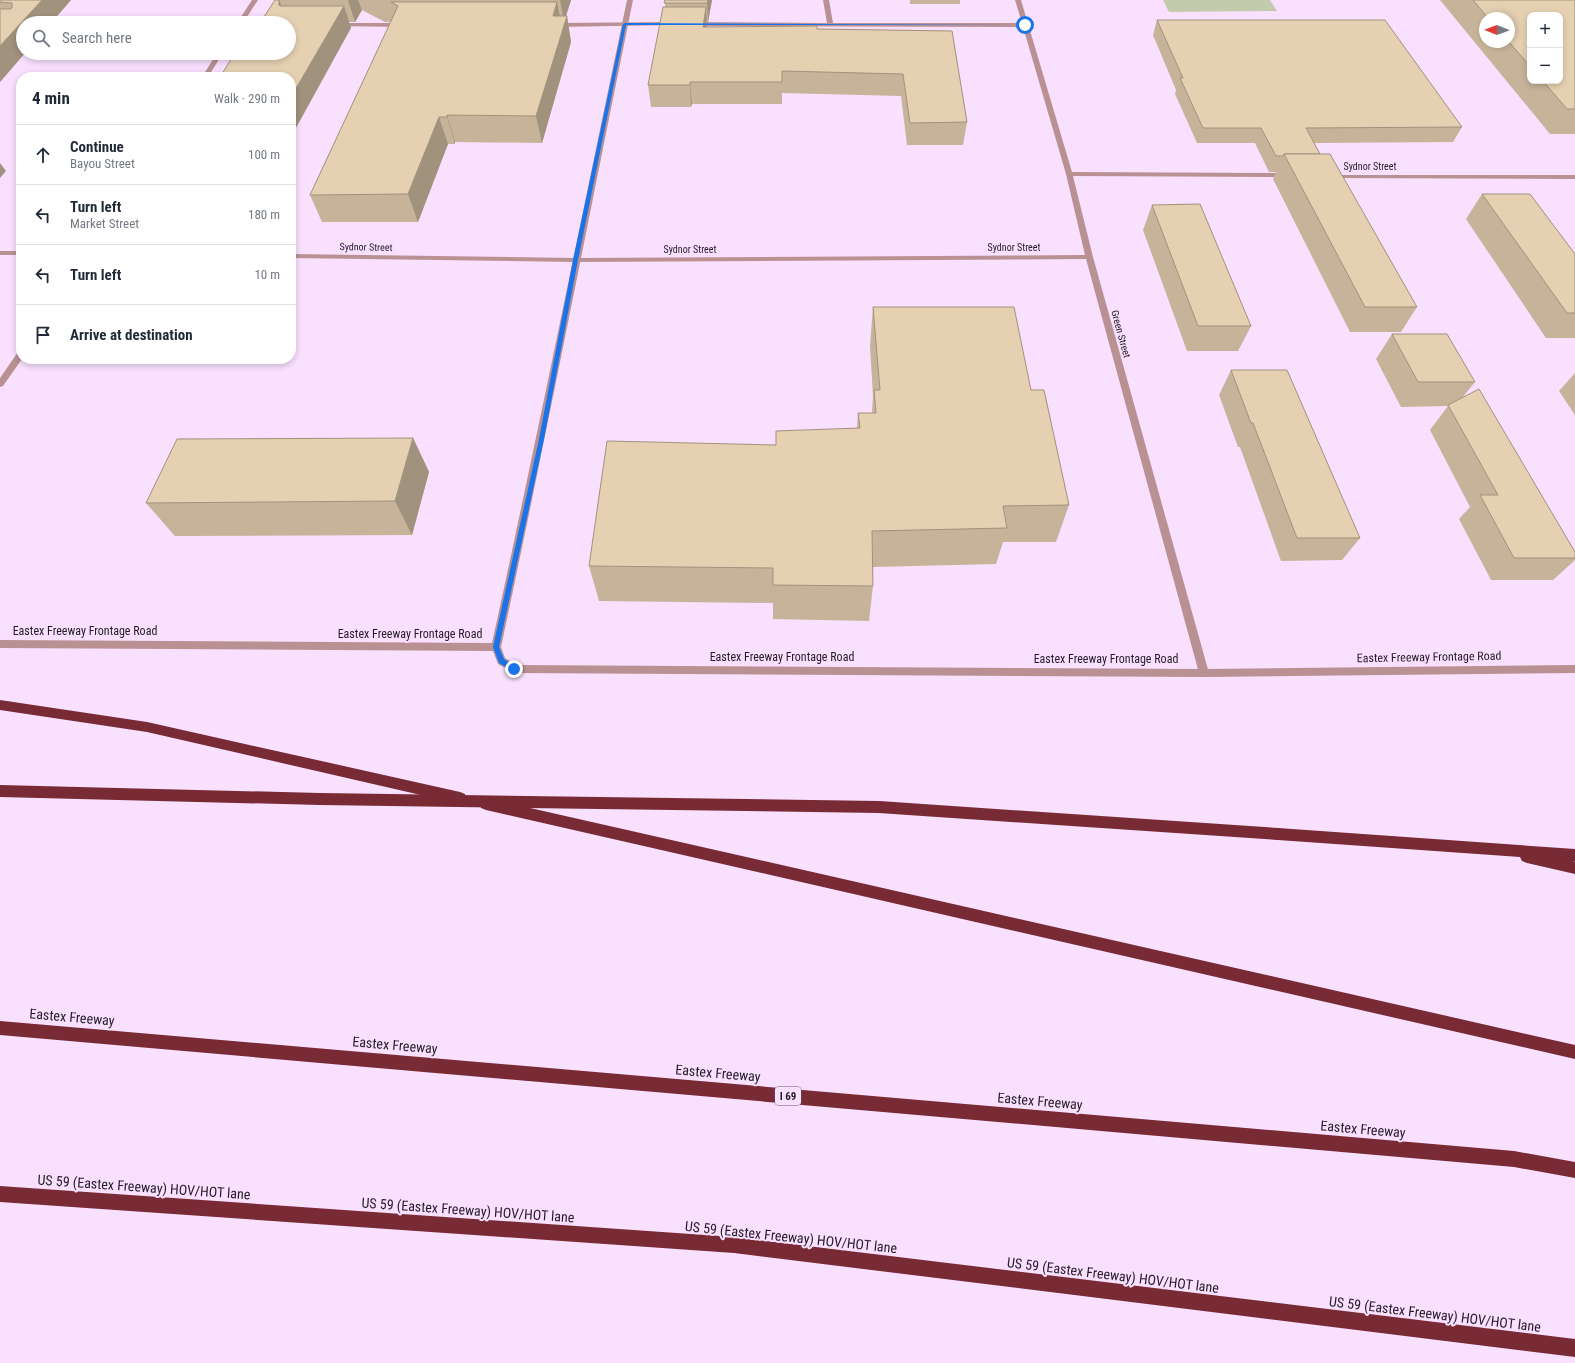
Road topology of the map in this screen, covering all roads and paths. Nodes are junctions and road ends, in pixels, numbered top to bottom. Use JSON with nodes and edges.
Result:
{"nodes":[{"id":1,"x":255,"y":0,"type":"edge"},
{"id":2,"x":630,"y":0,"type":"edge"},
{"id":3,"x":826,"y":0,"type":"edge"},
{"id":4,"x":1018,"y":0,"type":"edge"},
{"id":5,"x":245,"y":16,"type":"edge"},
{"id":6,"x":545,"y":24,"type":"edge"},
{"id":7,"x":625,"y":24,"type":"junction"},
{"id":8,"x":680,"y":24,"type":"edge"},
{"id":9,"x":688,"y":24,"type":"edge"},
{"id":10,"x":830,"y":24,"type":"junction"},
{"id":11,"x":329,"y":25,"type":"edge"},
{"id":12,"x":409,"y":25,"type":"edge"},
{"id":13,"x":1025,"y":25,"type":"junction"},
{"id":14,"x":216,"y":60,"type":"edge"},
{"id":15,"x":208,"y":72,"type":"edge"},
{"id":16,"x":1069,"y":174,"type":"junction"},
{"id":17,"x":1298,"y":175,"type":"edge"},
{"id":18,"x":1322,"y":176,"type":"edge"},
{"id":19,"x":1575,"y":177,"type":"edge"},
{"id":20,"x":0,"y":253,"type":"edge"},
{"id":21,"x":16,"y":253,"type":"edge"},
{"id":22,"x":296,"y":256,"type":"edge"},
{"id":23,"x":1089,"y":257,"type":"junction"},
{"id":24,"x":576,"y":260,"type":"junction"},
{"id":25,"x":16,"y":361,"type":"edge"},
{"id":26,"x":0,"y":384,"type":"edge"},
{"id":27,"x":0,"y":644,"type":"edge"},
{"id":28,"x":496,"y":647,"type":"junction"},
{"id":29,"x":1575,"y":669,"type":"edge"},
{"id":30,"x":1204,"y":673,"type":"junction"},
{"id":31,"x":0,"y":705,"type":"edge"},
{"id":32,"x":0,"y":791,"type":"edge"},
{"id":33,"x":1487,"y":849,"type":"junction"},
{"id":34,"x":1575,"y":854,"type":"edge"},
{"id":35,"x":1575,"y":868,"type":"edge"},
{"id":36,"x":0,"y":1028,"type":"edge"},
{"id":37,"x":1575,"y":1052,"type":"edge"},
{"id":38,"x":1575,"y":1170,"type":"edge"},
{"id":39,"x":0,"y":1194,"type":"edge"},
{"id":40,"x":1575,"y":1348,"type":"edge"}],
"edges":[{"from":1,"to":5,"type":"street"},
{"from":2,"to":7,"type":"street"},
{"from":3,"to":10,"type":"street"},
{"from":4,"to":13,"type":"street","name":"Green Street"},
{"from":6,"to":7,"type":"street"},
{"from":7,"to":8,"type":"street"},
{"from":7,"to":24,"type":"street"},
{"from":9,"to":10,"type":"street"},
{"from":10,"to":13,"type":"street"},
{"from":11,"to":12,"type":"street"},
{"from":13,"to":16,"type":"street","name":"Green Street"},
{"from":14,"to":15,"type":"street"},
{"from":16,"to":17,"type":"street"},
{"from":16,"to":23,"type":"street","name":"Green Street"},
{"from":18,"to":19,"type":"street","name":"Sydnor Street"},
{"from":20,"to":21,"type":"street"},
{"from":22,"to":24,"type":"street","name":"Sydnor Street"},
{"from":23,"to":24,"type":"street","name":"Sydnor Street"},
{"from":23,"to":30,"type":"street","name":"Green Street"},
{"from":24,"to":28,"type":"street"},
{"from":25,"to":26,"type":"street"},
{"from":27,"to":28,"type":"street","name":"Eastex Freeway Frontage Road"},
{"from":28,"to":30,"type":"street","name":"Eastex Freeway Frontage Road"},
{"from":29,"to":30,"type":"street","name":"Eastex Freeway Frontage Road"},
{"from":31,"to":37,"type":"highway"},
{"from":32,"to":33,"type":"highway","bridge":true},
{"from":33,"to":34,"type":"highway"},
{"from":33,"to":35,"type":"highway"},
{"from":36,"to":38,"type":"highway","name":"Eastex Freeway","number":"I 69"},
{"from":39,"to":40,"type":"highway","name":"US 59 (Eastex Freeway) HOV/HOT lane"}]}
